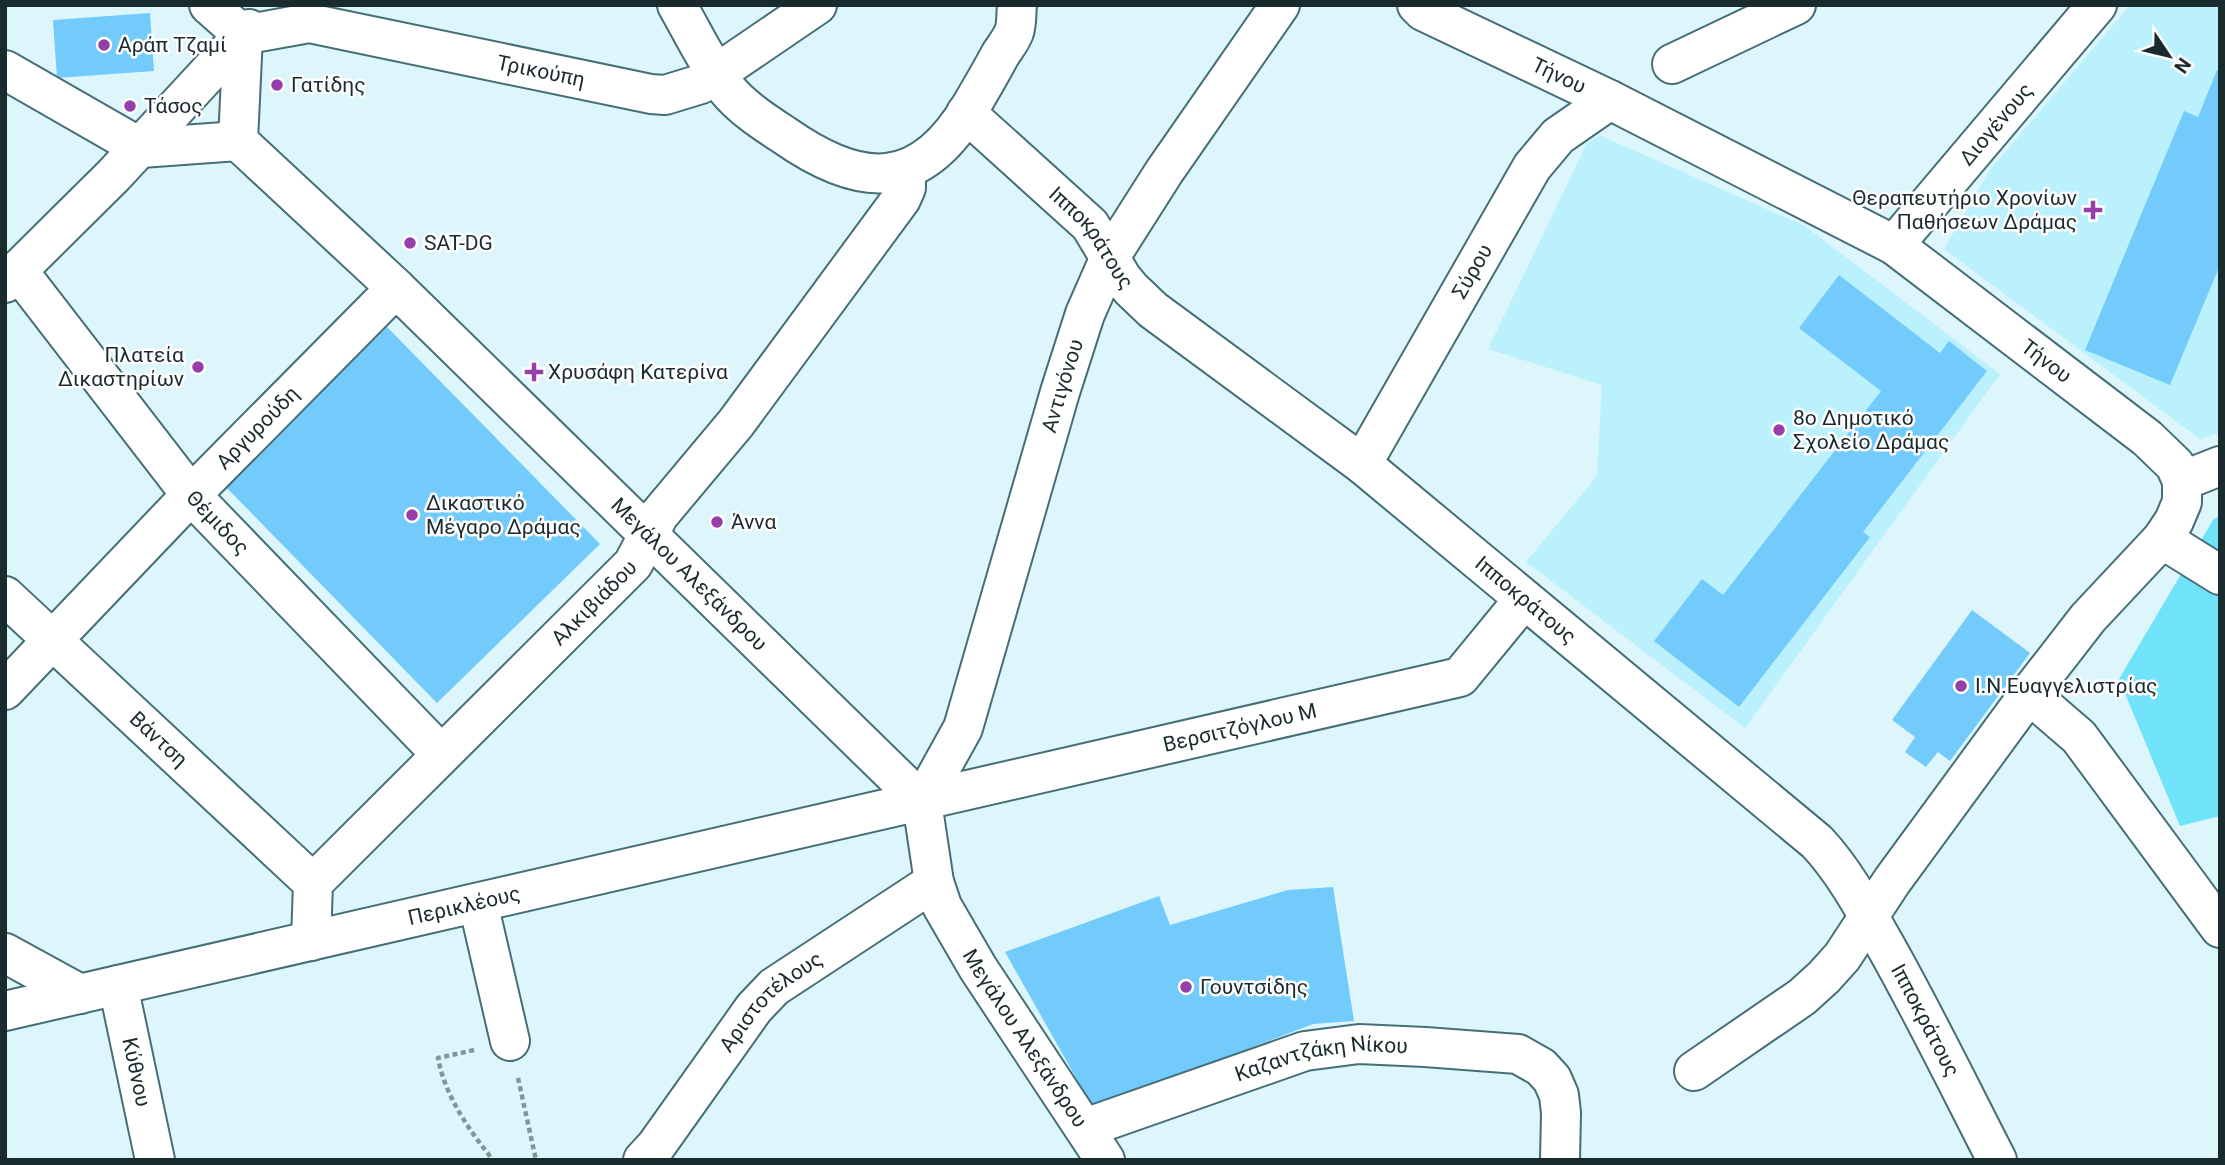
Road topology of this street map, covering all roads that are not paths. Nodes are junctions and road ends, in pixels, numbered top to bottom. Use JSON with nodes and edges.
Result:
{"nodes":[{"id":1,"x":209,"y":5,"type":"edge"},
{"id":2,"x":272,"y":5,"type":"edge"},
{"id":3,"x":677,"y":5,"type":"edge"},
{"id":4,"x":817,"y":5,"type":"edge"},
{"id":5,"x":1017,"y":5,"type":"edge"},
{"id":6,"x":1280,"y":5,"type":"edge"},
{"id":7,"x":1417,"y":5,"type":"edge"},
{"id":8,"x":1796,"y":5,"type":"edge"},
{"id":9,"x":2097,"y":5,"type":"edge"},
{"id":10,"x":243,"y":35,"type":"junction"},
{"id":11,"x":1672,"y":64,"type":"dead end"},
{"id":12,"x":5,"y":70,"type":"edge"},
{"id":13,"x":717,"y":74,"type":"junction"},
{"id":14,"x":1610,"y":100,"type":"junction"},
{"id":15,"x":966,"y":113,"type":"junction"},
{"id":16,"x":238,"y":141,"type":"junction"},
{"id":17,"x":141,"y":148,"type":"junction"},
{"id":18,"x":906,"y":169,"type":"junction"},
{"id":19,"x":1894,"y":245,"type":"junction"},
{"id":20,"x":1110,"y":257,"type":"junction"},
{"id":21,"x":12,"y":278,"type":"edge"},
{"id":22,"x":396,"y":288,"type":"junction"},
{"id":23,"x":1362,"y":464,"type":"junction"},
{"id":24,"x":2220,"y":466,"type":"edge"},
{"id":25,"x":2182,"y":481,"type":"junction"},
{"id":26,"x":191,"y":495,"type":"junction"},
{"id":27,"x":647,"y":535,"type":"junction"},
{"id":28,"x":2162,"y":539,"type":"junction"},
{"id":29,"x":2220,"y":575,"type":"edge"},
{"id":30,"x":5,"y":596,"type":"edge"},
{"id":31,"x":1524,"y":599,"type":"junction"},
{"id":32,"x":53,"y":640,"type":"junction"},
{"id":33,"x":5,"y":690,"type":"edge"},
{"id":34,"x":2029,"y":694,"type":"junction"},
{"id":35,"x":441,"y":754,"type":"junction"},
{"id":36,"x":922,"y":802,"type":"junction"},
{"id":37,"x":934,"y":882,"type":"junction"},
{"id":38,"x":313,"y":883,"type":"junction"},
{"id":39,"x":478,"y":903,"type":"junction"},
{"id":40,"x":1868,"y":916,"type":"junction"},
{"id":41,"x":2220,"y":928,"type":"edge"},
{"id":42,"x":311,"y":941,"type":"junction"},
{"id":43,"x":5,"y":953,"type":"edge"},
{"id":44,"x":118,"y":985,"type":"junction"},
{"id":45,"x":80,"y":994,"type":"junction"},
{"id":46,"x":5,"y":1011,"type":"edge"},
{"id":47,"x":510,"y":1041,"type":"road end"},
{"id":48,"x":1694,"y":1071,"type":"dead end"},
{"id":49,"x":1085,"y":1128,"type":"junction"},
{"id":50,"x":155,"y":1160,"type":"edge"},
{"id":51,"x":643,"y":1160,"type":"edge"},
{"id":52,"x":1105,"y":1160,"type":"edge"},
{"id":53,"x":1560,"y":1160,"type":"edge"},
{"id":54,"x":1997,"y":1160,"type":"edge"}],
"edges":[{"from":1,"to":10,"type":"street"},
{"from":2,"to":10,"type":"street"},
{"from":3,"to":13,"type":"street"},
{"from":4,"to":13,"type":"street","name":"Τρικούπη"},
{"from":5,"to":15,"type":"street"},
{"from":6,"to":20,"type":"street","name":"Αντιγόνου"},
{"from":7,"to":14,"type":"street","name":"Τήνου"},
{"from":8,"to":11,"type":"street"},
{"from":9,"to":19,"type":"street","name":"Διογένους"},
{"from":10,"to":13,"type":"street","name":"Τρικούπη"},
{"from":10,"to":16,"type":"street"},
{"from":10,"to":17,"type":"street"},
{"from":12,"to":17,"type":"street"},
{"from":13,"to":18,"type":"street"},
{"from":14,"to":19,"type":"street","name":"Τήνου"},
{"from":14,"to":23,"type":"street","name":"Σύρου"},
{"from":15,"to":18,"type":"street"},
{"from":15,"to":20,"type":"street","name":"Ιπποκράτους"},
{"from":16,"to":17,"type":"street"},
{"from":16,"to":22,"type":"street","name":"Μεγάλου Αλεξάνδρου"},
{"from":17,"to":21,"type":"street"},
{"from":18,"to":27,"type":"street","name":"Αλκιβιάδου"},
{"from":19,"to":25,"type":"street","name":"Τήνου"},
{"from":20,"to":23,"type":"street","name":"Ιπποκράτους"},
{"from":20,"to":36,"type":"street","name":"Αντιγόνου"},
{"from":21,"to":26,"type":"street","name":"Θέμιδος"},
{"from":22,"to":26,"type":"street","name":"Αργυρούδη"},
{"from":22,"to":27,"type":"street","name":"Μεγάλου Αλεξάνδρου"},
{"from":23,"to":31,"type":"street","name":"Ιπποκράτους"},
{"from":24,"to":25,"type":"street"},
{"from":25,"to":28,"type":"street"},
{"from":26,"to":32,"type":"street","name":"Αργυρούδη"},
{"from":26,"to":35,"type":"street","name":"Θέμιδος"},
{"from":27,"to":35,"type":"street","name":"Αλκιβιάδου"},
{"from":27,"to":36,"type":"street","name":"Μεγάλου Αλεξάνδρου"},
{"from":28,"to":29,"type":"street"},
{"from":28,"to":34,"type":"street"},
{"from":30,"to":32,"type":"street","name":"Βάντση"},
{"from":31,"to":36,"type":"street","name":"Βερσιτζόγλου Μ"},
{"from":31,"to":40,"type":"street","name":"Ιπποκράτους"},
{"from":32,"to":33,"type":"street","name":"Αργυρούδη"},
{"from":32,"to":38,"type":"street","name":"Βάντση"},
{"from":34,"to":40,"type":"street"},
{"from":34,"to":41,"type":"street"},
{"from":35,"to":38,"type":"street","name":"Αλκιβιάδου"},
{"from":36,"to":37,"type":"street","name":"Μεγάλου Αλεξάνδρου"},
{"from":36,"to":39,"type":"street","name":"Περικλέους"},
{"from":37,"to":49,"type":"street","name":"Μεγάλου Αλεξάνδρου"},
{"from":37,"to":51,"type":"street","name":"Αριστοτέλους"},
{"from":38,"to":42,"type":"street"},
{"from":39,"to":42,"type":"street","name":"Περικλέους"},
{"from":39,"to":47,"type":"street"},
{"from":40,"to":48,"type":"street"},
{"from":40,"to":54,"type":"street","name":"Ιπποκράτους"},
{"from":42,"to":44,"type":"street","name":"Περικλέους"},
{"from":43,"to":45,"type":"street"},
{"from":44,"to":45,"type":"street","name":"Περικλέους"},
{"from":44,"to":50,"type":"street","name":"Κύθνου"},
{"from":45,"to":46,"type":"street","name":"Περικλέους"},
{"from":49,"to":52,"type":"street","name":"Μεγάλου Αλεξάνδρου"},
{"from":49,"to":53,"type":"street","name":"Καζαντζάκη Νίκου"}]}
